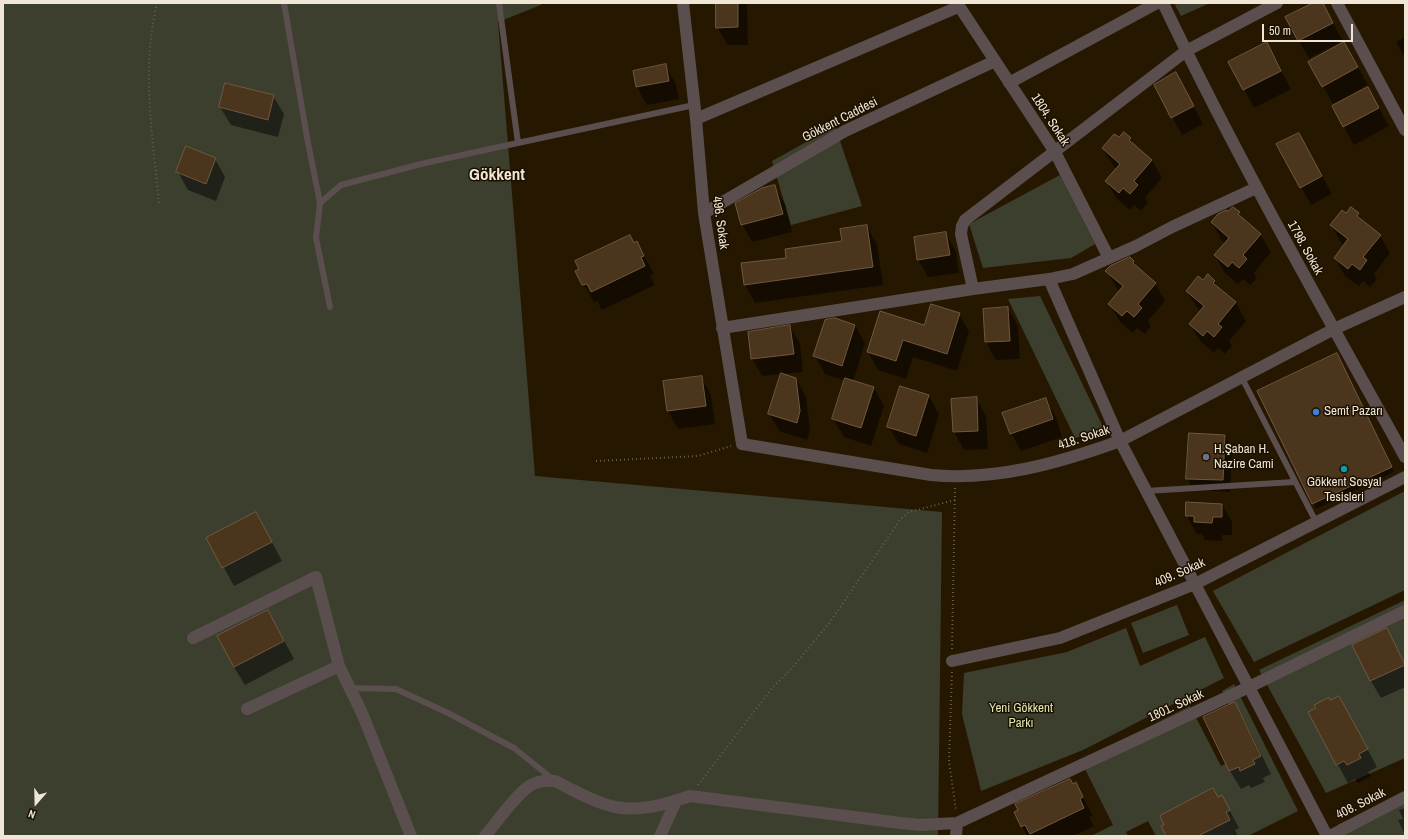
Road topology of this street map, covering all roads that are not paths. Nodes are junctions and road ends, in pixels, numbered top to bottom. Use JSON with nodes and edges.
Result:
{"nodes":[{"id":1,"x":284,"y":3,"type":"edge"},
{"id":2,"x":499,"y":3,"type":"edge"},
{"id":3,"x":683,"y":3,"type":"edge"},
{"id":4,"x":1157,"y":3,"type":"edge"},
{"id":5,"x":1277,"y":3,"type":"edge"},
{"id":6,"x":1337,"y":3,"type":"edge"},
{"id":7,"x":958,"y":5,"type":"edge"},
{"id":8,"x":1186,"y":51,"type":"junction"},
{"id":9,"x":995,"y":61,"type":"junction"},
{"id":10,"x":1009,"y":83,"type":"junction"},
{"id":11,"x":694,"y":105,"type":"junction"},
{"id":12,"x":696,"y":119,"type":"junction"},
{"id":13,"x":1405,"y":130,"type":"edge"},
{"id":14,"x":518,"y":143,"type":"junction"},
{"id":15,"x":1054,"y":152,"type":"junction"},
{"id":16,"x":1256,"y":188,"type":"junction"},
{"id":17,"x":320,"y":203,"type":"junction"},
{"id":18,"x":704,"y":213,"type":"junction"},
{"id":19,"x":1109,"y":258,"type":"junction"},
{"id":20,"x":1050,"y":279,"type":"junction"},
{"id":21,"x":973,"y":289,"type":"junction"},
{"id":22,"x":1405,"y":298,"type":"edge"},
{"id":23,"x":330,"y":307,"type":"dead end"},
{"id":24,"x":722,"y":328,"type":"junction"},
{"id":25,"x":1334,"y":329,"type":"junction"},
{"id":26,"x":1242,"y":378,"type":"junction"},
{"id":27,"x":1120,"y":442,"type":"junction"},
{"id":28,"x":742,"y":444,"type":"joint"},
{"id":29,"x":1405,"y":457,"type":"edge"},
{"id":30,"x":1405,"y":476,"type":"edge"},
{"id":31,"x":1294,"y":482,"type":"junction"},
{"id":32,"x":1146,"y":491,"type":"junction"},
{"id":33,"x":1316,"y":522,"type":"junction"},
{"id":34,"x":1195,"y":584,"type":"junction"},
{"id":35,"x":1405,"y":611,"type":"edge"},
{"id":36,"x":193,"y":638,"type":"dead end"},
{"id":37,"x":952,"y":660,"type":"dead end"},
{"id":38,"x":339,"y":666,"type":"junction"},
{"id":39,"x":350,"y":688,"type":"junction"},
{"id":40,"x":1249,"y":688,"type":"junction"},
{"id":41,"x":247,"y":709,"type":"dead end"},
{"id":42,"x":555,"y":781,"type":"junction"},
{"id":43,"x":1405,"y":797,"type":"edge"},
{"id":44,"x":676,"y":801,"type":"junction"},
{"id":45,"x":957,"y":823,"type":"junction"},
{"id":46,"x":411,"y":836,"type":"edge"},
{"id":47,"x":485,"y":836,"type":"edge"},
{"id":48,"x":660,"y":836,"type":"edge"},
{"id":49,"x":956,"y":836,"type":"edge"},
{"id":50,"x":1327,"y":836,"type":"edge"},
{"id":51,"x":1330,"y":836,"type":"edge"}],
"edges":[{"from":1,"to":17,"type":"lane"},
{"from":2,"to":14,"type":"lane"},
{"from":3,"to":11,"type":"street","name":"496. Sokak"},
{"from":4,"to":8,"type":"street","name":"1798. Sokak"},
{"from":4,"to":10,"type":"street"},
{"from":5,"to":8,"type":"street"},
{"from":6,"to":13,"type":"street"},
{"from":7,"to":9,"type":"street","name":"1804. Sokak"},
{"from":7,"to":12,"type":"street"},
{"from":8,"to":15,"type":"street"},
{"from":8,"to":16,"type":"street","name":"1798. Sokak"},
{"from":9,"to":10,"type":"street","name":"1804. Sokak"},
{"from":9,"to":18,"type":"street","name":"Gökkent Caddesi"},
{"from":10,"to":15,"type":"street","name":"1804. Sokak"},
{"from":11,"to":12,"type":"street","name":"496. Sokak"},
{"from":11,"to":14,"type":"lane"},
{"from":12,"to":18,"type":"street","name":"496. Sokak"},
{"from":14,"to":17,"type":"lane"},
{"from":15,"to":19,"type":"street","name":"1804. Sokak"},
{"from":15,"to":21,"type":"street"},
{"from":16,"to":19,"type":"street"},
{"from":16,"to":25,"type":"street","name":"1798. Sokak"},
{"from":17,"to":23,"type":"lane"},
{"from":18,"to":24,"type":"street","name":"496. Sokak"},
{"from":19,"to":20,"type":"street"},
{"from":20,"to":21,"type":"street"},
{"from":20,"to":27,"type":"street"},
{"from":21,"to":24,"type":"street"},
{"from":22,"to":25,"type":"street","name":"418. Sokak"},
{"from":24,"to":28,"type":"street","name":"496. Sokak"},
{"from":25,"to":26,"type":"street","name":"418. Sokak"},
{"from":25,"to":29,"type":"street","name":"1798. Sokak"},
{"from":26,"to":27,"type":"street","name":"418. Sokak"},
{"from":26,"to":31,"type":"lane"},
{"from":27,"to":28,"type":"street","name":"418. Sokak"},
{"from":27,"to":32,"type":"street"},
{"from":30,"to":33,"type":"street","name":"409. Sokak"},
{"from":31,"to":32,"type":"lane"},
{"from":31,"to":33,"type":"lane"},
{"from":32,"to":34,"type":"street"},
{"from":33,"to":34,"type":"street","name":"409. Sokak"},
{"from":34,"to":37,"type":"street","name":"409. Sokak"},
{"from":34,"to":40,"type":"street"},
{"from":35,"to":40,"type":"street","name":"1801. Sokak"},
{"from":36,"to":38,"type":"street"},
{"from":38,"to":39,"type":"street"},
{"from":38,"to":41,"type":"street"},
{"from":39,"to":42,"type":"lane"},
{"from":39,"to":46,"type":"street"},
{"from":40,"to":45,"type":"street","name":"1801. Sokak"},
{"from":40,"to":50,"type":"street"},
{"from":42,"to":44,"type":"street"},
{"from":42,"to":47,"type":"street"},
{"from":43,"to":51,"type":"street","name":"408. Sokak"},
{"from":44,"to":45,"type":"street"},
{"from":44,"to":48,"type":"street"},
{"from":45,"to":49,"type":"street"}]}
